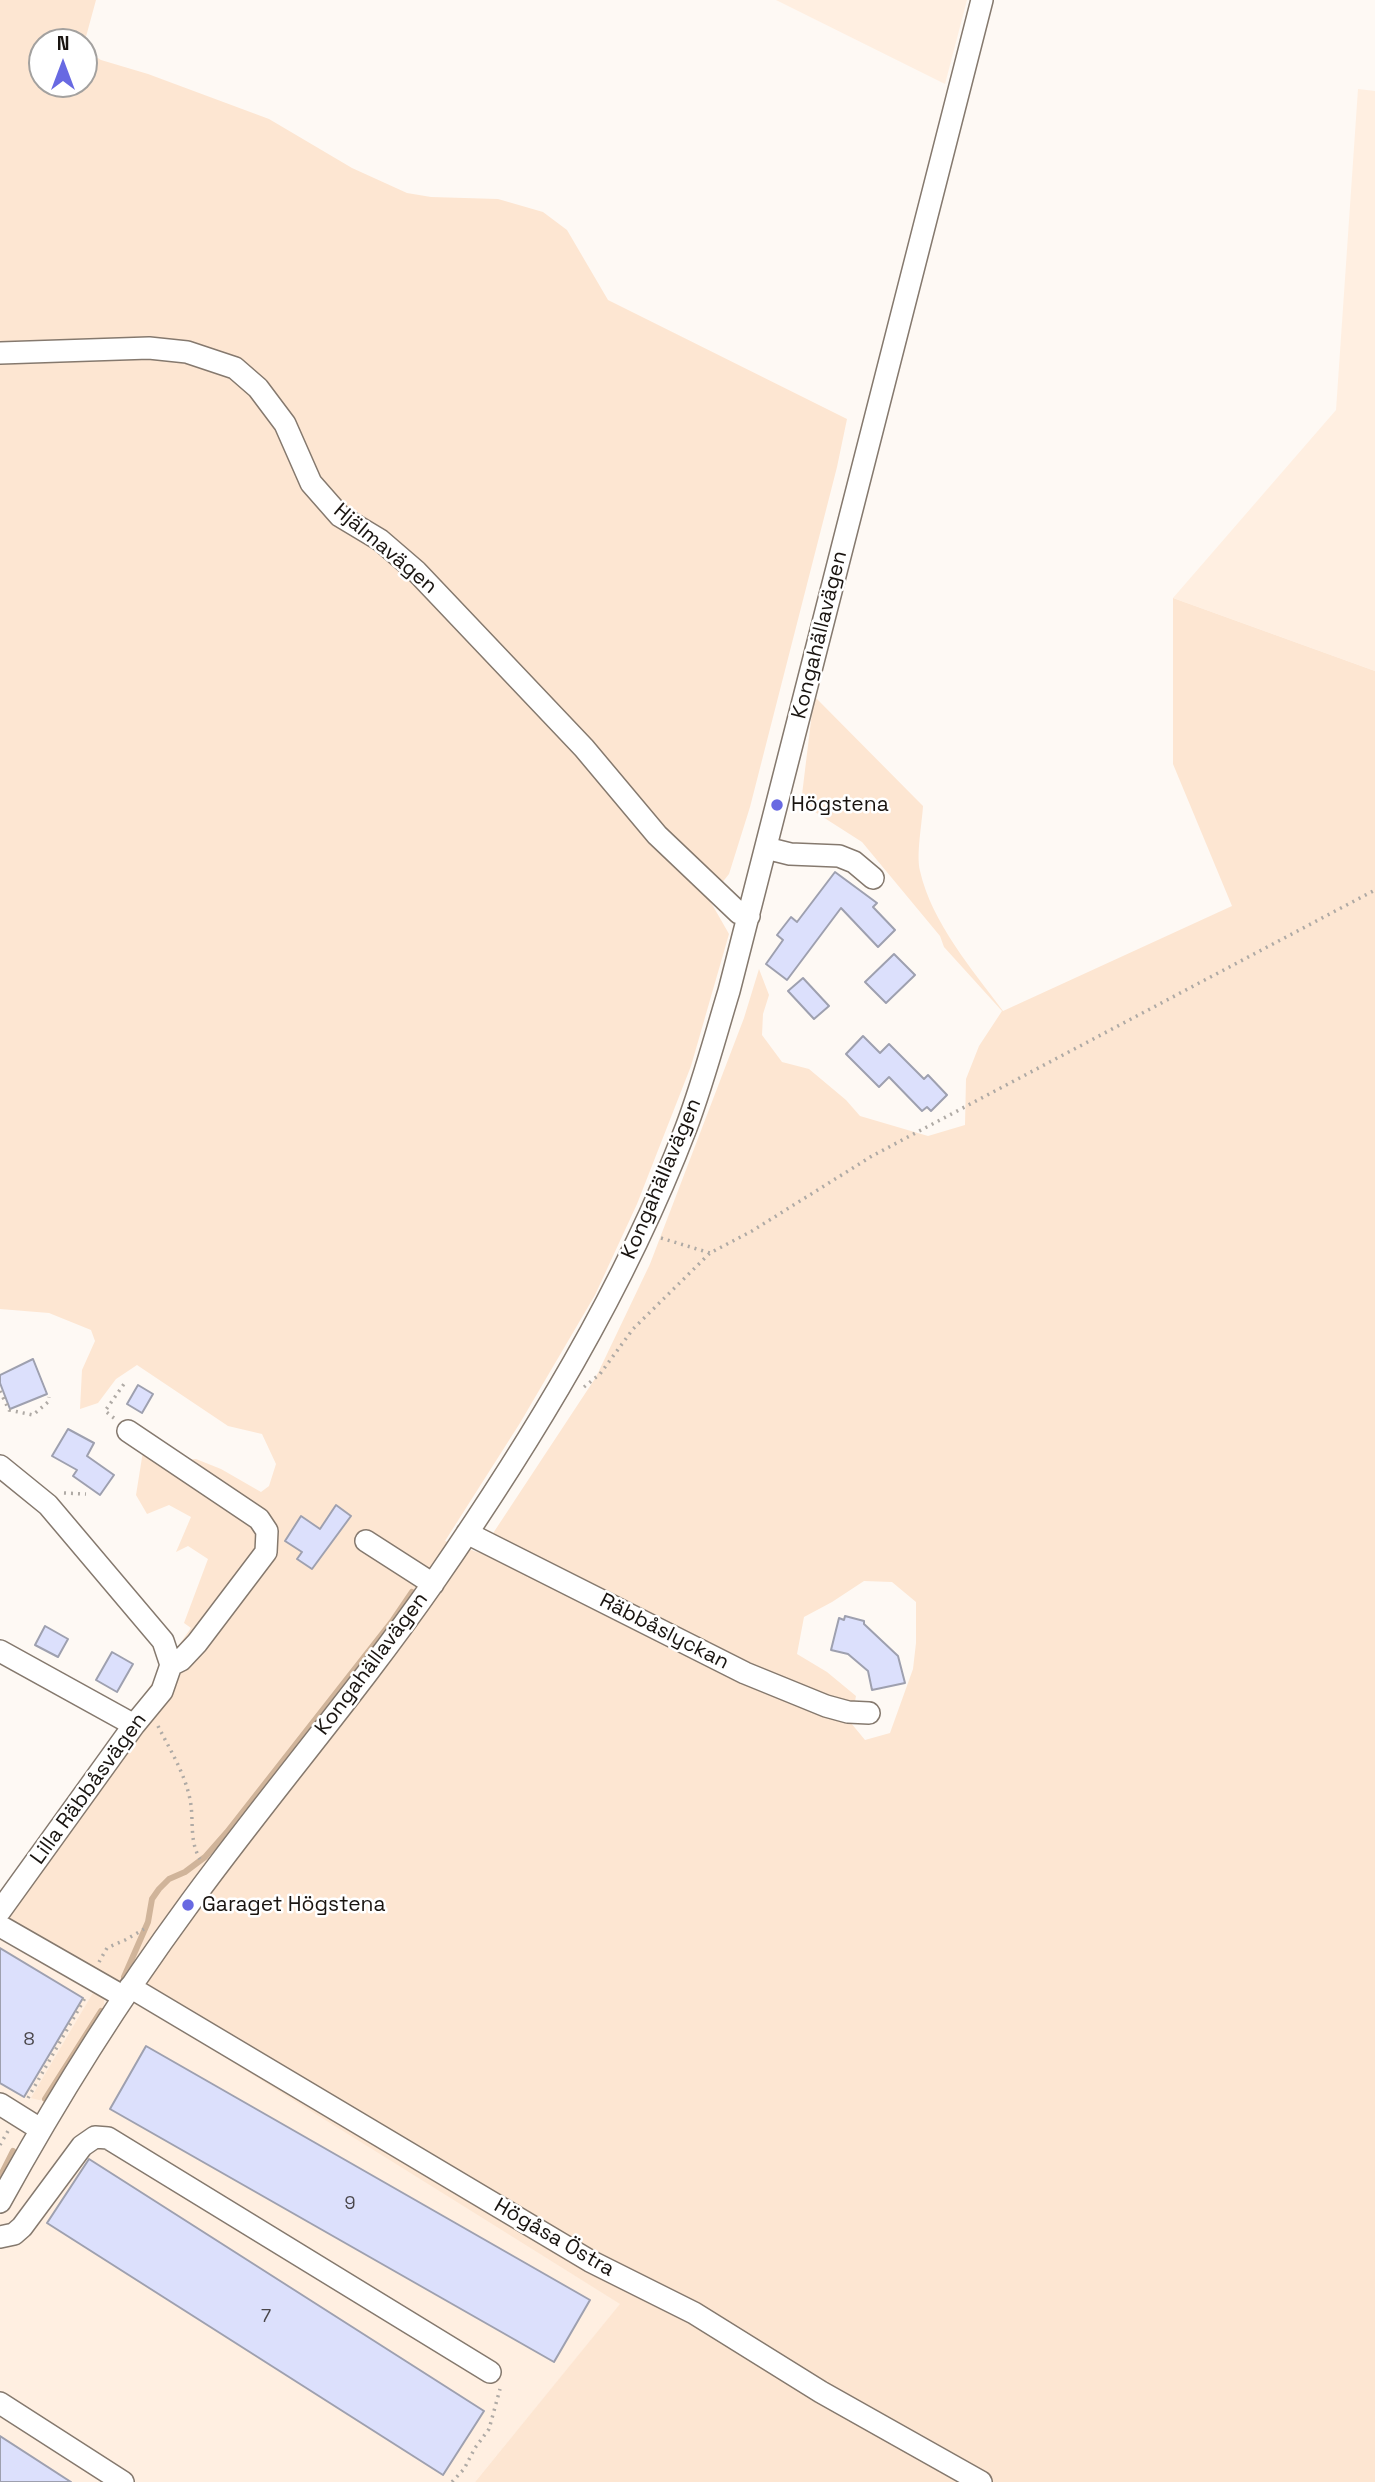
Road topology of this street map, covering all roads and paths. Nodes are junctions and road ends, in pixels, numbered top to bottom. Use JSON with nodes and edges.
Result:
{"nodes":[{"id":1,"x":982,"y":0,"type":"edge"},
{"id":2,"x":0,"y":353,"type":"edge"},
{"id":3,"x":766,"y":848,"type":"junction"},
{"id":4,"x":873,"y":878,"type":"dead end"},
{"id":5,"x":1375,"y":890,"type":"edge"},
{"id":6,"x":749,"y":916,"type":"junction"},
{"id":7,"x":643,"y":1231,"type":"junction"},
{"id":8,"x":710,"y":1253,"type":"junction"},
{"id":9,"x":561,"y":1383,"type":"junction"},
{"id":10,"x":124,"y":1384,"type":"dead end"},
{"id":11,"x":0,"y":1391,"type":"edge"},
{"id":12,"x":49,"y":1397,"type":"dead end"},
{"id":13,"x":128,"y":1431,"type":"joint"},
{"id":14,"x":0,"y":1466,"type":"edge"},
{"id":15,"x":467,"y":1532,"type":"junction"},
{"id":16,"x":366,"y":1541,"type":"dead end"},
{"id":17,"x":433,"y":1584,"type":"junction"},
{"id":18,"x":0,"y":1651,"type":"edge"},
{"id":19,"x":171,"y":1665,"type":"junction"},
{"id":20,"x":150,"y":1707,"type":"junction"},
{"id":21,"x":869,"y":1713,"type":"dead end"},
{"id":22,"x":134,"y":1725,"type":"junction"},
{"id":23,"x":198,"y":1856,"type":"dead end"},
{"id":24,"x":0,"y":1911,"type":"edge"},
{"id":25,"x":0,"y":1926,"type":"edge"},
{"id":26,"x":149,"y":1927,"type":"dead end"},
{"id":27,"x":95,"y":1979,"type":"junction"},
{"id":28,"x":127,"y":1992,"type":"junction"},
{"id":29,"x":9,"y":2110,"type":"edge"},
{"id":30,"x":40,"y":2129,"type":"junction"},
{"id":31,"x":0,"y":2144,"type":"edge"},
{"id":32,"x":0,"y":2202,"type":"edge"},
{"id":33,"x":0,"y":2237,"type":"edge"},
{"id":34,"x":490,"y":2372,"type":"joint"},
{"id":35,"x":0,"y":2403,"type":"edge"},
{"id":36,"x":124,"y":2482,"type":"edge"},
{"id":37,"x":453,"y":2482,"type":"edge"},
{"id":38,"x":981,"y":2482,"type":"edge"}],
"edges":[{"from":1,"to":3,"type":"street","name":"Kongahällavägen"},
{"from":2,"to":6,"type":"street","name":"Hjälmavägen"},
{"from":3,"to":4,"type":"street"},
{"from":3,"to":6,"type":"street","name":"Kongahällavägen"},
{"from":5,"to":8,"type":"path"},
{"from":6,"to":7,"type":"street","name":"Kongahällavägen"},
{"from":7,"to":8,"type":"path"},
{"from":7,"to":9,"type":"street","name":"Kongahällavägen"},
{"from":8,"to":9,"type":"path"},
{"from":9,"to":15,"type":"street","name":"Kongahällavägen"},
{"from":10,"to":13,"type":"path"},
{"from":11,"to":12,"type":"path"},
{"from":13,"to":19,"type":"street","name":"Lilla Räbbåsvägen"},
{"from":14,"to":19,"type":"street"},
{"from":15,"to":17,"type":"street","name":"Kongahällavägen"},
{"from":15,"to":21,"type":"street","name":"Räbbåslyckan"},
{"from":16,"to":17,"type":"street"},
{"from":17,"to":28,"type":"street","name":"Kongahällavägen"},
{"from":18,"to":22,"type":"street"},
{"from":19,"to":20,"type":"street","name":"Lilla Räbbåsvägen"},
{"from":20,"to":22,"type":"street","name":"Lilla Räbbåsvägen"},
{"from":20,"to":23,"type":"path"},
{"from":22,"to":24,"type":"street","name":"Lilla Räbbåsvägen"},
{"from":25,"to":27,"type":"street","name":"Högåsa Östra"},
{"from":26,"to":27,"type":"path"},
{"from":27,"to":28,"type":"street","name":"Högåsa Östra"},
{"from":27,"to":29,"type":"path"},
{"from":28,"to":30,"type":"street","name":"Kongahällavägen"},
{"from":28,"to":38,"type":"street","name":"Högåsa Östra"},
{"from":29,"to":30,"type":"street"},
{"from":29,"to":31,"type":"path"},
{"from":30,"to":32,"type":"street","name":"Kongahällavägen"},
{"from":33,"to":34,"type":"street"},
{"from":34,"to":37,"type":"path"},
{"from":35,"to":36,"type":"street"}]}
